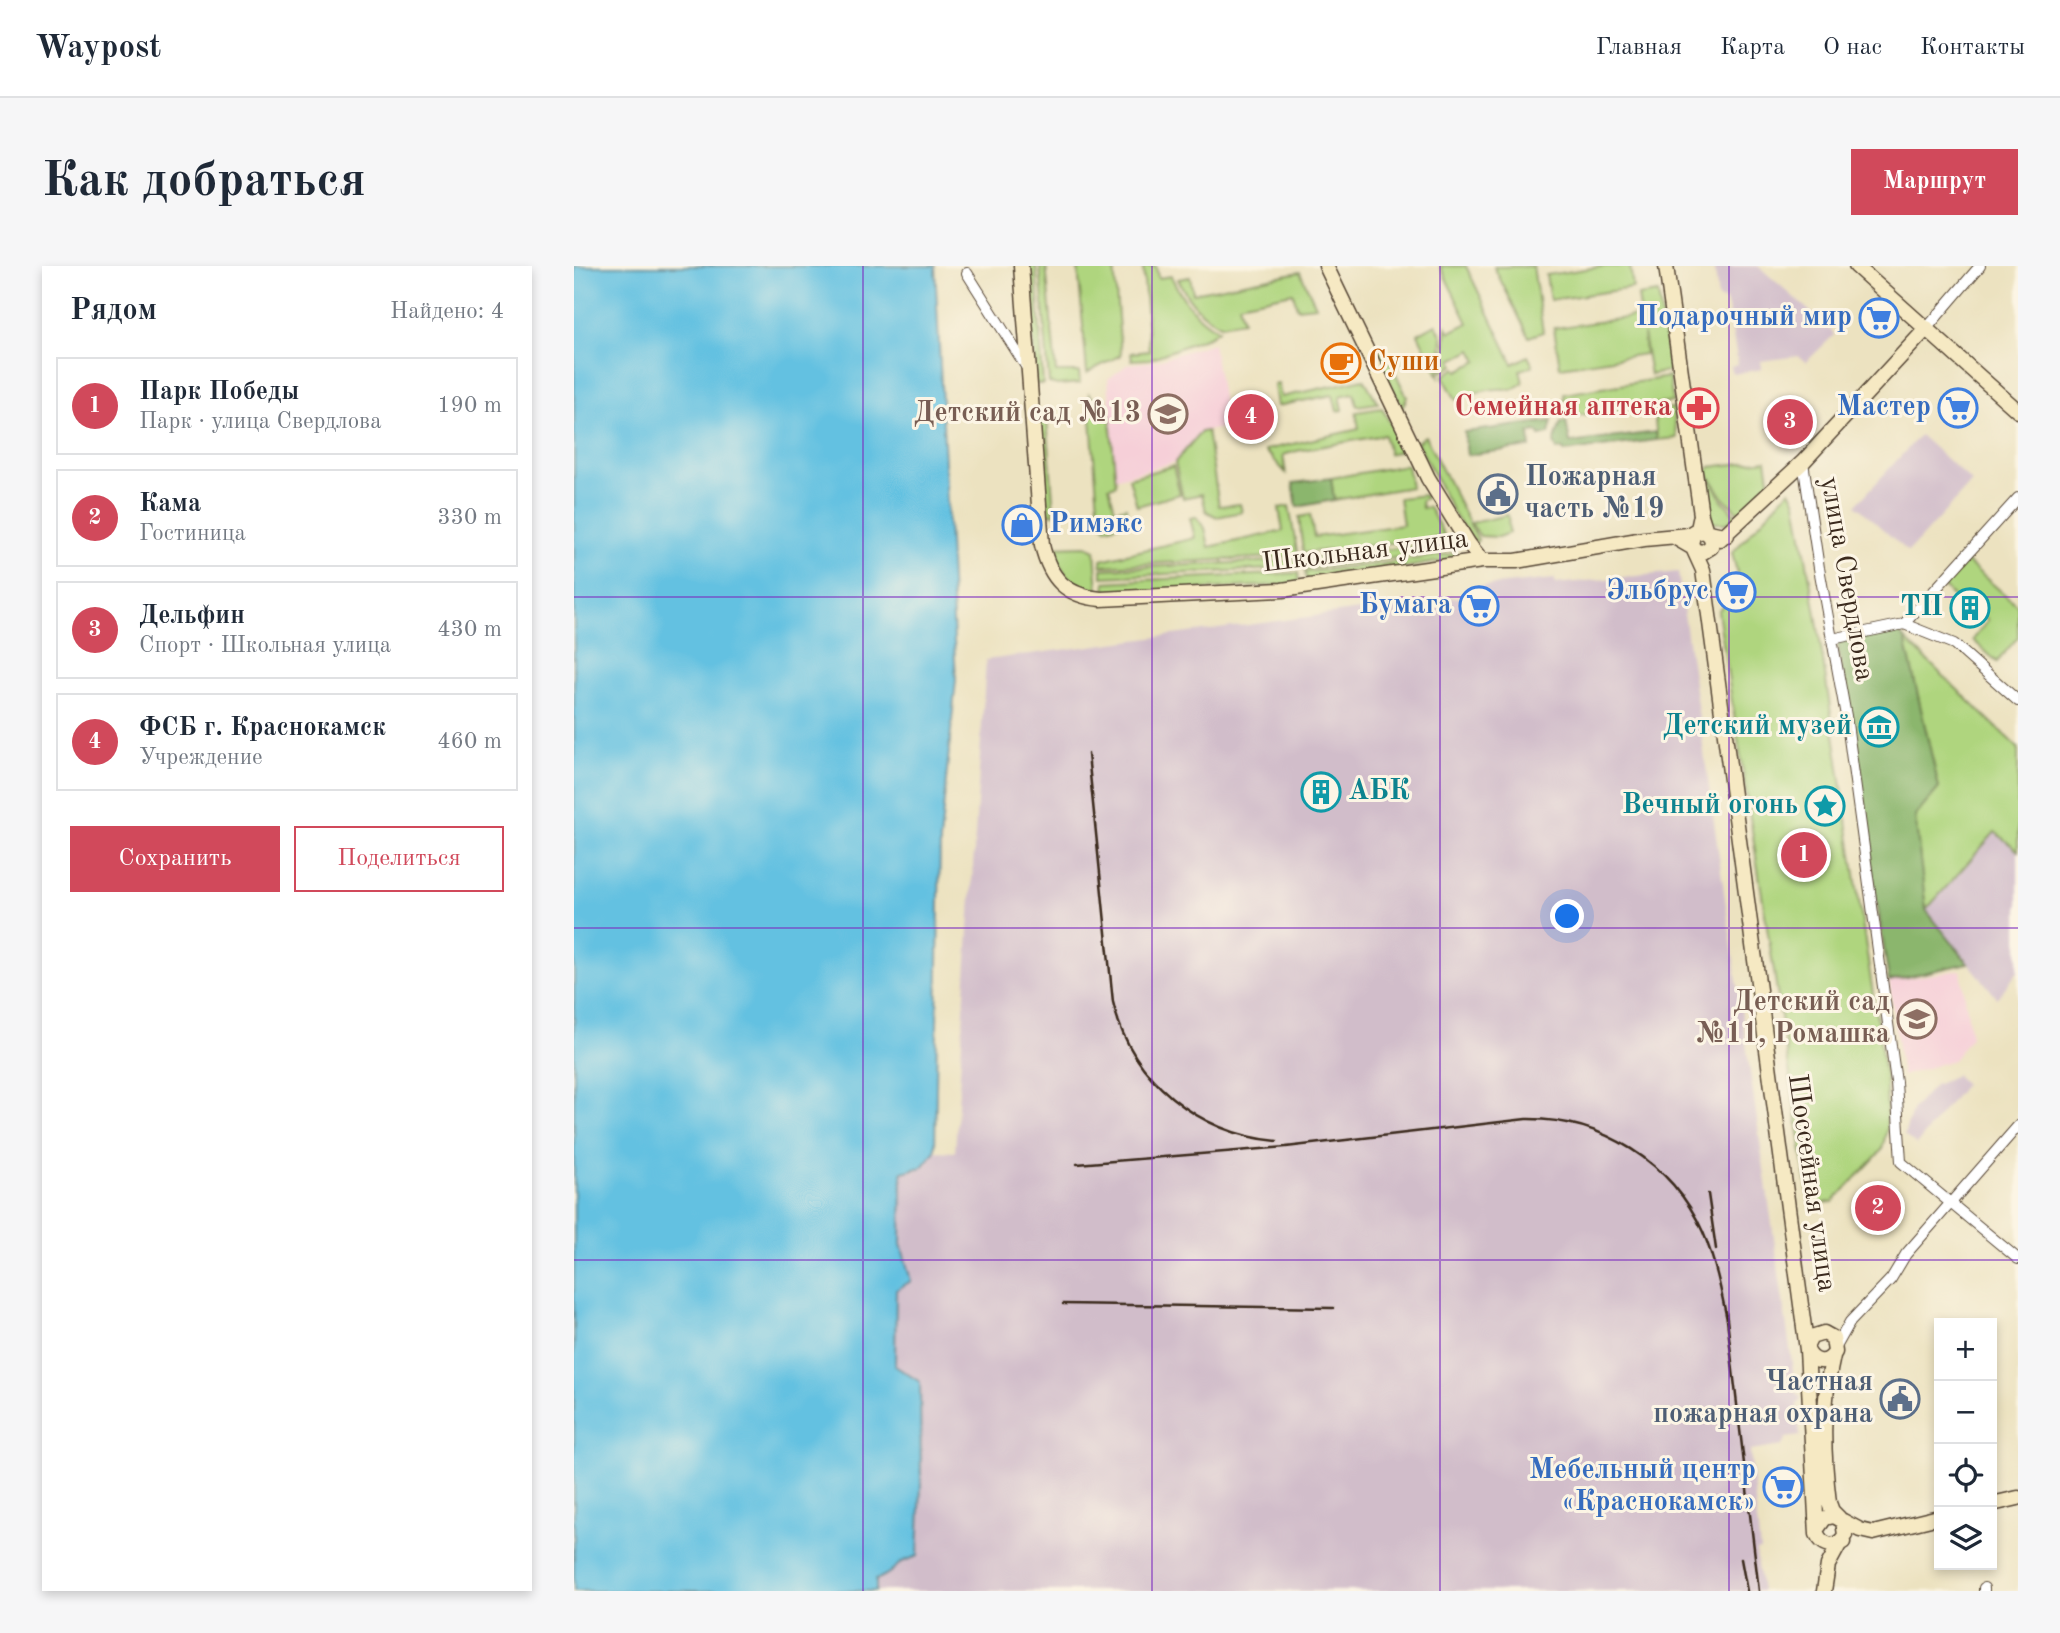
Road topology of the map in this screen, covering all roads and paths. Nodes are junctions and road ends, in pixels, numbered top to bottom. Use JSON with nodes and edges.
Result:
{"nodes":[{"id":1,"x":1021,"y":266,"type":"edge"},
{"id":2,"x":1326,"y":266,"type":"edge"},
{"id":3,"x":1666,"y":266,"type":"edge"},
{"id":4,"x":1856,"y":266,"type":"edge"},
{"id":5,"x":1980,"y":266,"type":"edge"},
{"id":6,"x":967,"y":273,"type":"dead end"},
{"id":7,"x":1927,"y":328,"type":"junction"},
{"id":8,"x":1029,"y":371,"type":"junction"},
{"id":9,"x":2018,"y":411,"type":"edge"},
{"id":10,"x":1803,"y":462,"type":"junction"},
{"id":11,"x":2018,"y":498,"type":"edge"},
{"id":12,"x":1701,"y":532,"type":"junction"},
{"id":13,"x":1727,"y":535,"type":"junction"},
{"id":14,"x":1674,"y":537,"type":"junction"},
{"id":15,"x":1711,"y":547,"type":"junction"},
{"id":16,"x":1693,"y":548,"type":"junction"},
{"id":17,"x":1482,"y":561,"type":"junction"},
{"id":18,"x":1703,"y":570,"type":"junction"},
{"id":19,"x":1904,"y":624,"type":"junction"},
{"id":20,"x":1832,"y":639,"type":"junction"},
{"id":21,"x":2018,"y":701,"type":"edge"},
{"id":22,"x":2018,"y":1126,"type":"edge"},
{"id":23,"x":1952,"y":1203,"type":"junction"},
{"id":24,"x":2018,"y":1259,"type":"edge"},
{"id":25,"x":1805,"y":1318,"type":"junction"},
{"id":26,"x":1850,"y":1322,"type":"junction"},
{"id":27,"x":1824,"y":1333,"type":"junction"},
{"id":28,"x":1807,"y":1348,"type":"junction"},
{"id":29,"x":1835,"y":1351,"type":"junction"},
{"id":30,"x":2018,"y":1497,"type":"edge"},
{"id":31,"x":1997,"y":1503,"type":"edge"},
{"id":32,"x":1934,"y":1518,"type":"edge"},
{"id":33,"x":1841,"y":1520,"type":"junction"},
{"id":34,"x":1817,"y":1531,"type":"junction"},
{"id":35,"x":1873,"y":1533,"type":"junction"},
{"id":36,"x":1839,"y":1543,"type":"junction"},
{"id":37,"x":1824,"y":1591,"type":"edge"}],
"edges":[{"from":1,"to":8,"type":"main road"},
{"from":2,"to":17,"type":"main road"},
{"from":3,"to":12,"type":"main road"},
{"from":4,"to":7,"type":"main road"},
{"from":5,"to":7,"type":"street"},
{"from":6,"to":8,"type":"street"},
{"from":7,"to":9,"type":"main road"},
{"from":7,"to":10,"type":"main road"},
{"from":8,"to":17,"type":"main road","name":"Школьная улица"},
{"from":10,"to":13,"type":"main road"},
{"from":10,"to":20,"type":"street","name":"улица Свердлова"},
{"from":11,"to":19,"type":"street"},
{"from":12,"to":13,"type":"main road"},
{"from":12,"to":14,"type":"main road","name":"Школьная улица"},
{"from":12,"to":15,"type":"main road"},
{"from":12,"to":16,"type":"main road"},
{"from":13,"to":15,"type":"main road"},
{"from":14,"to":16,"type":"main road"},
{"from":14,"to":17,"type":"main road","name":"Школьная улица"},
{"from":15,"to":16,"type":"main road"},
{"from":15,"to":18,"type":"main road"},
{"from":16,"to":18,"type":"main road"},
{"from":18,"to":25,"type":"main road","name":"Шоссейная улица"},
{"from":19,"to":20,"type":"street"},
{"from":19,"to":21,"type":"street"},
{"from":20,"to":23,"type":"street","name":"улица Свердлова"},
{"from":22,"to":23,"type":"street"},
{"from":23,"to":24,"type":"street"},
{"from":23,"to":26,"type":"street"},
{"from":25,"to":27,"type":"main road"},
{"from":25,"to":28,"type":"main road","name":"Шоссейная улица"},
{"from":26,"to":27,"type":"street"},
{"from":26,"to":29,"type":"street"},
{"from":27,"to":28,"type":"main road"},
{"from":27,"to":29,"type":"main road"},
{"from":28,"to":29,"type":"main road"},
{"from":28,"to":34,"type":"main road","name":"Шоссейная улица"},
{"from":29,"to":33,"type":"main road"},
{"from":30,"to":31,"type":"main road"},
{"from":32,"to":35,"type":"main road"},
{"from":33,"to":34,"type":"main road"},
{"from":33,"to":35,"type":"main road"},
{"from":33,"to":36,"type":"main road"},
{"from":34,"to":36,"type":"main road"},
{"from":34,"to":37,"type":"main road","name":"Шоссейная улица"},
{"from":35,"to":36,"type":"main road"},
{"from":36,"to":37,"type":"main road","name":"Шоссейная улица"}]}
